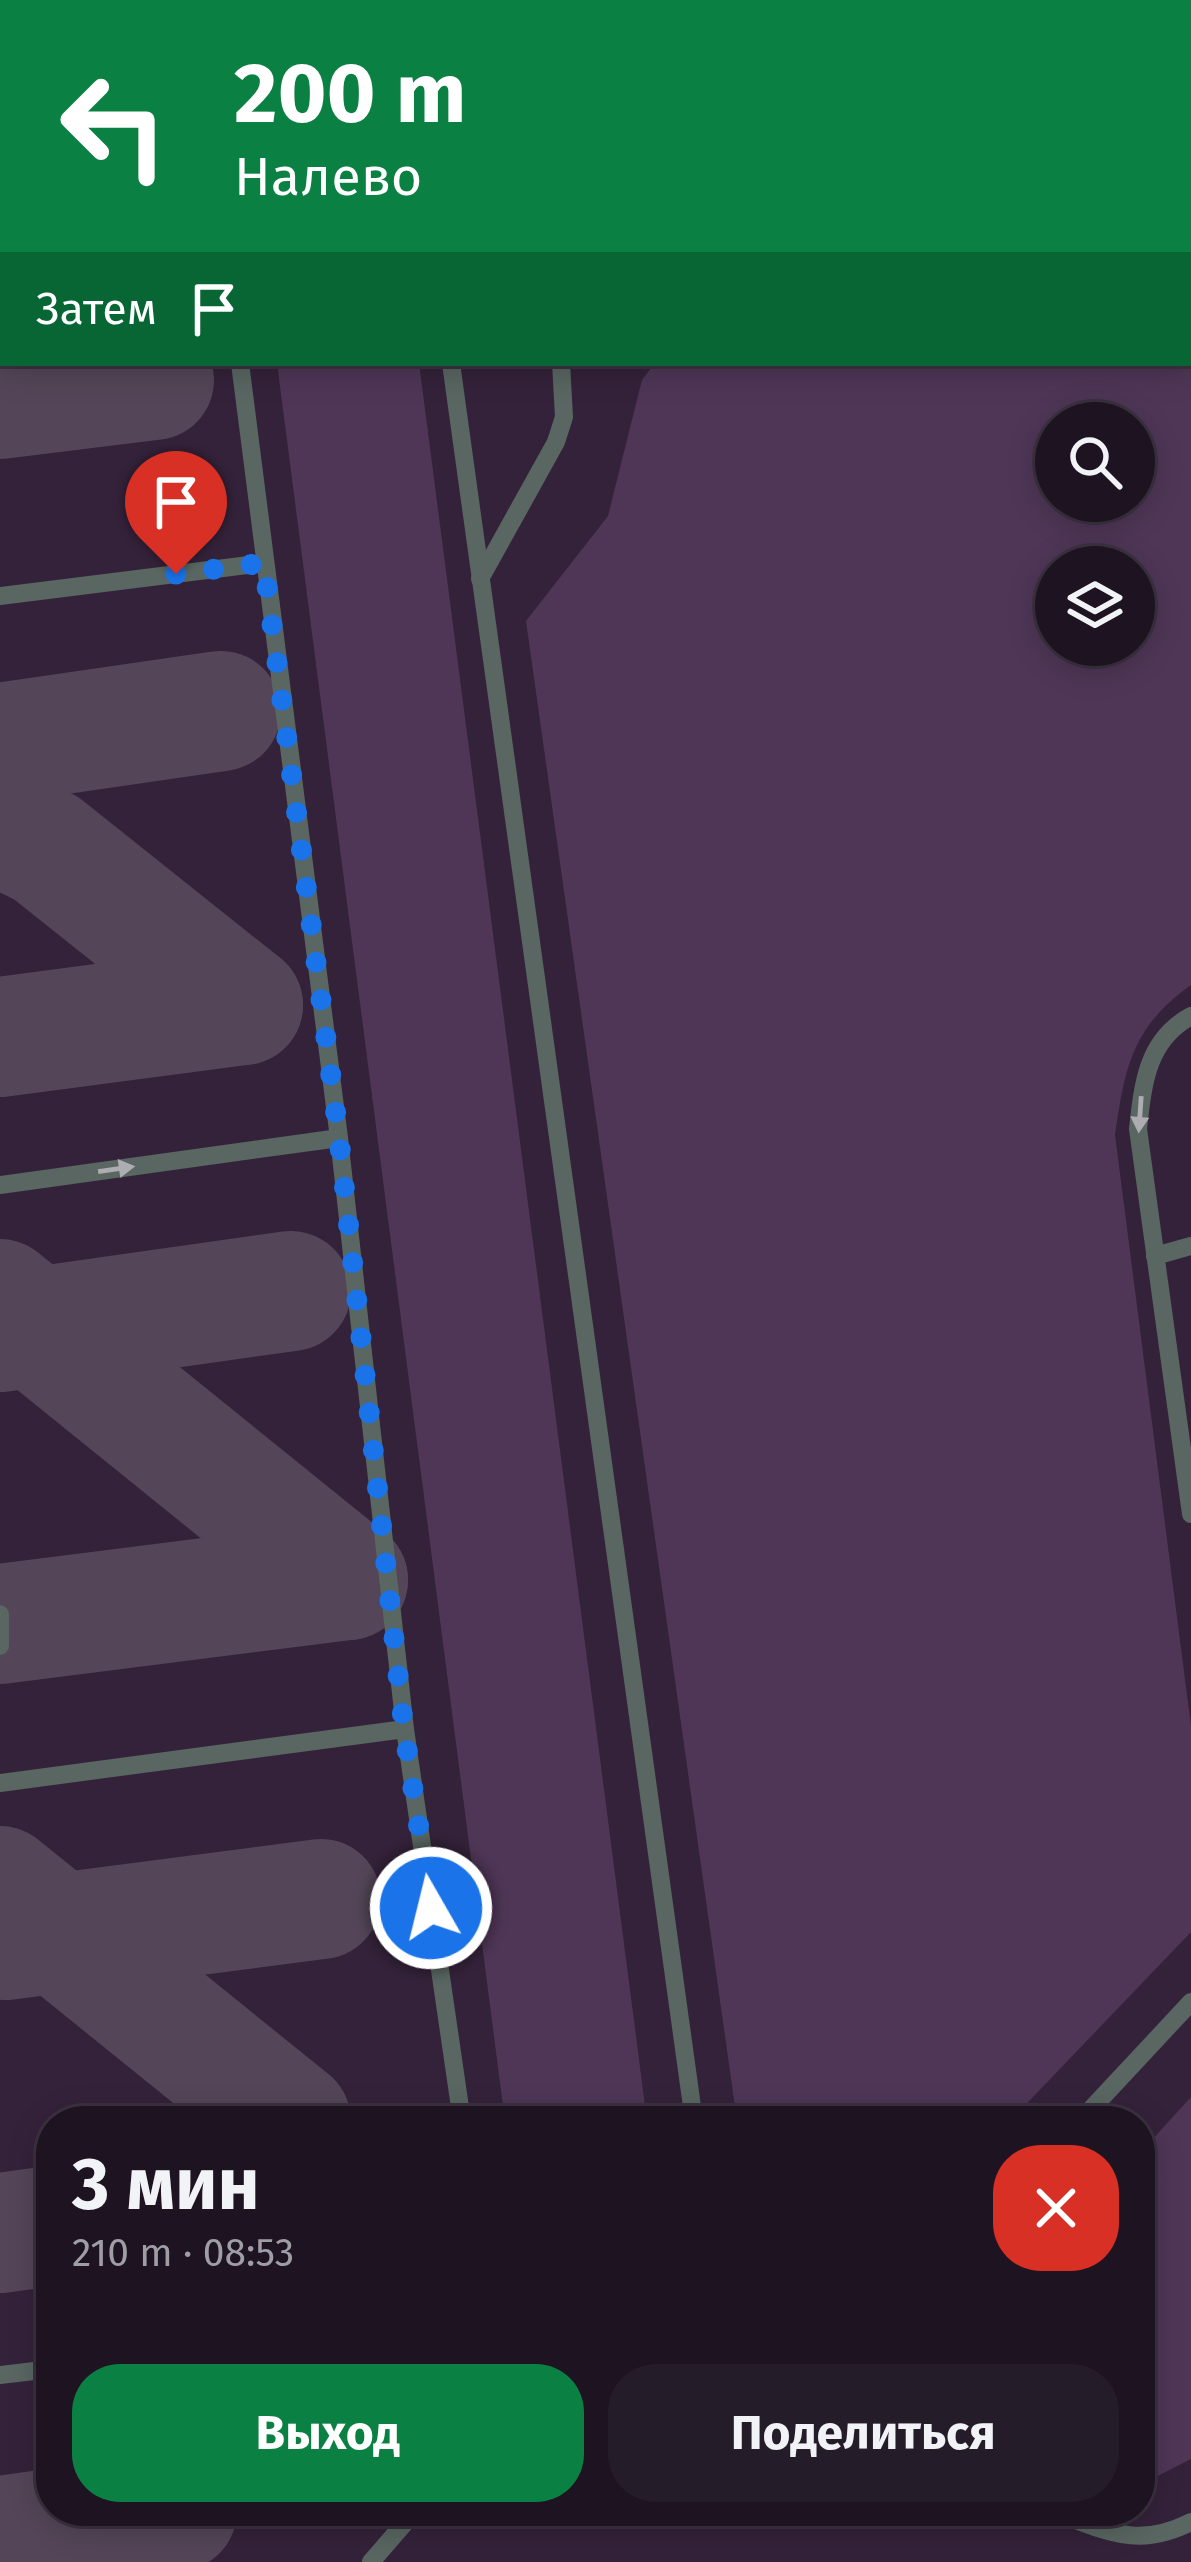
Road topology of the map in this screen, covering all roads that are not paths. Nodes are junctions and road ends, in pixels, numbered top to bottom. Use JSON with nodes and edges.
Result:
{"nodes":[{"id":1,"x":240,"y":366,"type":"edge"},
{"id":2,"x":452,"y":366,"type":"edge"},
{"id":3,"x":561,"y":366,"type":"edge"},
{"id":4,"x":264,"y":563,"type":"junction"},
{"id":5,"x":480,"y":579,"type":"junction"},
{"id":6,"x":0,"y":596,"type":"edge"},
{"id":7,"x":1191,"y":1016,"type":"edge"},
{"id":8,"x":339,"y":1138,"type":"junction"},
{"id":9,"x":0,"y":1185,"type":"edge"},
{"id":10,"x":1191,"y":1246,"type":"edge"},
{"id":11,"x":1155,"y":1256,"type":"junction"},
{"id":12,"x":1191,"y":1514,"type":"edge"},
{"id":13,"x":0,"y":1614,"type":"edge"},
{"id":14,"x":0,"y":1646,"type":"edge"},
{"id":15,"x":404,"y":1729,"type":"junction"},
{"id":16,"x":0,"y":1783,"type":"edge"},
{"id":17,"x":1191,"y":2002,"type":"edge"},
{"id":18,"x":460,"y":2106,"type":"edge"},
{"id":19,"x":692,"y":2106,"type":"edge"},
{"id":20,"x":1094,"y":2106,"type":"edge"},
{"id":21,"x":36,"y":2371,"type":"edge"},
{"id":22,"x":0,"y":2375,"type":"edge"},
{"id":23,"x":1191,"y":2522,"type":"edge"},
{"id":24,"x":402,"y":2526,"type":"edge"},
{"id":25,"x":1091,"y":2526,"type":"edge"},
{"id":26,"x":371,"y":2562,"type":"edge"}],
"edges":[{"from":1,"to":4,"type":"lane"},
{"from":2,"to":5,"type":"lane"},
{"from":3,"to":5,"type":"lane"},
{"from":4,"to":6,"type":"lane"},
{"from":4,"to":8,"type":"lane"},
{"from":5,"to":19,"type":"lane"},
{"from":7,"to":11,"type":"lane","one_way":true},
{"from":9,"to":8,"type":"lane","one_way":true},
{"from":8,"to":15,"type":"lane"},
{"from":10,"to":11,"type":"lane"},
{"from":11,"to":12,"type":"lane"},
{"from":13,"to":14,"type":"lane"},
{"from":15,"to":16,"type":"lane"},
{"from":15,"to":18,"type":"lane"},
{"from":17,"to":20,"type":"lane"},
{"from":21,"to":22,"type":"lane"},
{"from":23,"to":25,"type":"lane"},
{"from":24,"to":26,"type":"lane"}]}
